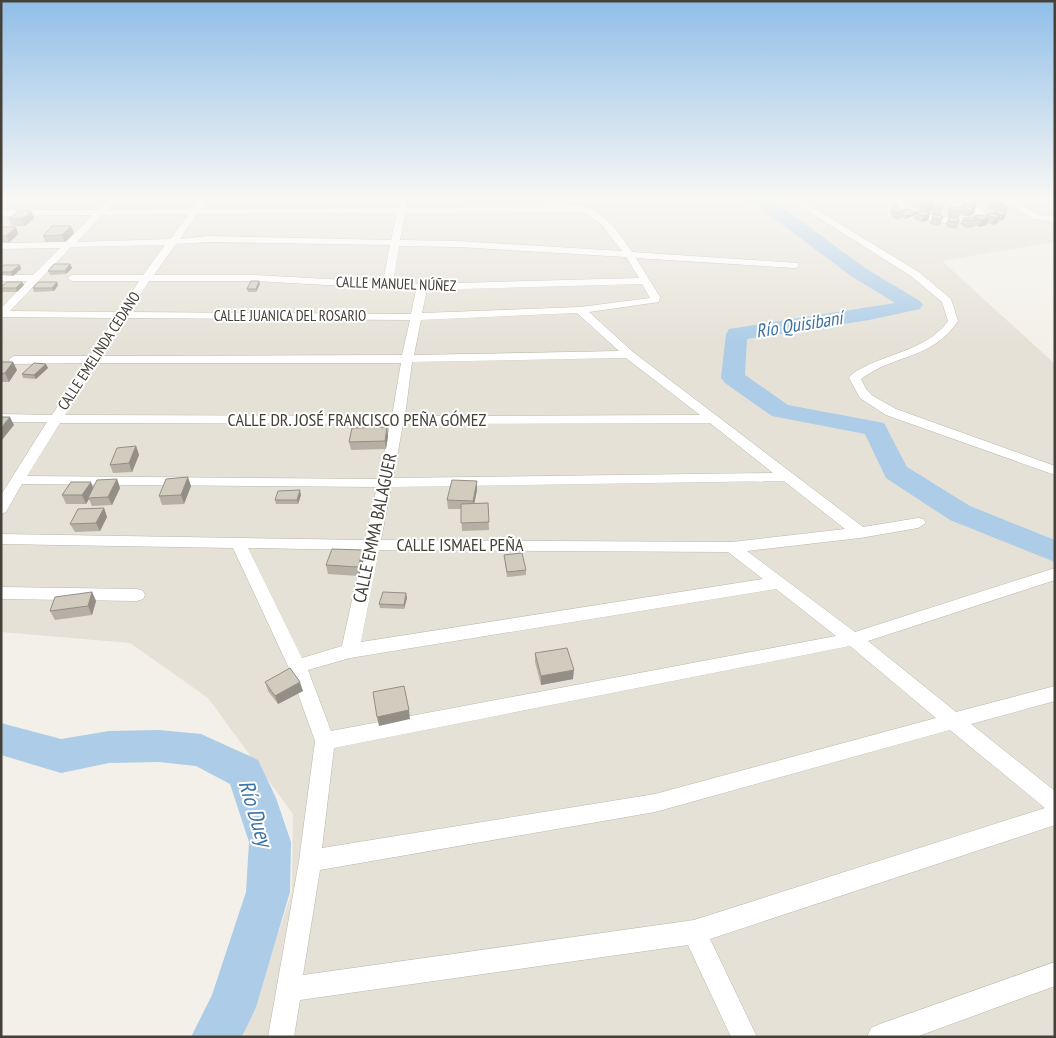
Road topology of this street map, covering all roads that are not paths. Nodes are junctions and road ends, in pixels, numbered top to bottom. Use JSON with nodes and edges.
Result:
{"nodes":[{"id":1,"x":68,"y":246,"type":"edge"},
{"id":2,"x":167,"y":246,"type":"edge"},
{"id":3,"x":394,"y":246,"type":"edge"},
{"id":4,"x":501,"y":246,"type":"edge"},
{"id":5,"x":623,"y":246,"type":"edge"},
{"id":6,"x":870,"y":246,"type":"edge"},
{"id":7,"x":630,"y":254,"type":"junction"},
{"id":8,"x":795,"y":265,"type":"dead end"},
{"id":9,"x":147,"y":277,"type":"junction"},
{"id":10,"x":1,"y":278,"type":"edge"},
{"id":11,"x":34,"y":278,"type":"junction"},
{"id":12,"x":72,"y":278,"type":"dead end"},
{"id":13,"x":646,"y":281,"type":"junction"},
{"id":14,"x":387,"y":285,"type":"junction"},
{"id":15,"x":422,"y":287,"type":"junction"},
{"id":16,"x":580,"y":310,"type":"junction"},
{"id":17,"x":1,"y":314,"type":"edge"},
{"id":18,"x":123,"y":315,"type":"junction"},
{"id":19,"x":415,"y":317,"type":"junction"},
{"id":20,"x":630,"y":354,"type":"junction"},
{"id":21,"x":95,"y":358,"type":"junction"},
{"id":22,"x":407,"y":358,"type":"junction"},
{"id":23,"x":14,"y":360,"type":"edge"},
{"id":24,"x":1,"y":418,"type":"edge"},
{"id":25,"x":56,"y":418,"type":"junction"},
{"id":26,"x":712,"y":418,"type":"junction"},
{"id":27,"x":398,"y":419,"type":"junction"},
{"id":28,"x":1055,"y":471,"type":"edge"},
{"id":29,"x":788,"y":477,"type":"junction"},
{"id":30,"x":17,"y":480,"type":"junction"},
{"id":31,"x":383,"y":483,"type":"junction"},
{"id":32,"x":1,"y":509,"type":"edge"},
{"id":33,"x":918,"y":523,"type":"dead end"},
{"id":34,"x":860,"y":533,"type":"junction"},
{"id":35,"x":1,"y":539,"type":"edge"},
{"id":36,"x":238,"y":543,"type":"junction"},
{"id":37,"x":371,"y":545,"type":"junction"},
{"id":38,"x":732,"y":547,"type":"junction"},
{"id":39,"x":1055,"y":574,"type":"edge"},
{"id":40,"x":777,"y":583,"type":"junction"},
{"id":41,"x":1,"y":594,"type":"edge"},
{"id":42,"x":137,"y":596,"type":"dead end"},
{"id":43,"x":852,"y":640,"type":"junction"},
{"id":44,"x":350,"y":651,"type":"junction"},
{"id":45,"x":297,"y":666,"type":"junction"},
{"id":46,"x":1055,"y":693,"type":"edge"},
{"id":47,"x":952,"y":720,"type":"junction"},
{"id":48,"x":325,"y":741,"type":"junction"},
{"id":49,"x":1055,"y":804,"type":"edge"},
{"id":50,"x":1055,"y":815,"type":"edge"},
{"id":51,"x":310,"y":861,"type":"junction"},
{"id":52,"x":694,"y":932,"type":"junction"},
{"id":53,"x":1055,"y":974,"type":"edge"},
{"id":54,"x":289,"y":989,"type":"junction"},
{"id":55,"x":282,"y":1037,"type":"edge"},
{"id":56,"x":744,"y":1037,"type":"edge"},
{"id":57,"x":880,"y":1037,"type":"edge"}],
"edges":[{"from":1,"to":11,"type":"street"},
{"from":2,"to":9,"type":"street","name":"CALLE EMELINDA CEDANO"},
{"from":3,"to":14,"type":"street"},
{"from":4,"to":7,"type":"street"},
{"from":5,"to":7,"type":"street"},
{"from":6,"to":28,"type":"street"},
{"from":7,"to":8,"type":"street"},
{"from":7,"to":13,"type":"street"},
{"from":9,"to":12,"type":"street","name":"CALLE MANUEL NÚÑEZ"},
{"from":9,"to":14,"type":"street","name":"CALLE MANUEL NÚÑEZ"},
{"from":9,"to":18,"type":"street","name":"CALLE EMELINDA CEDANO"},
{"from":10,"to":11,"type":"street"},
{"from":11,"to":17,"type":"street"},
{"from":13,"to":15,"type":"street","name":"CALLE MANUEL NÚÑEZ"},
{"from":13,"to":16,"type":"street","name":"CALLE JUANICA DEL ROSARIO"},
{"from":14,"to":15,"type":"street","name":"CALLE MANUEL NÚÑEZ"},
{"from":15,"to":19,"type":"street","name":"CALLE EMMA BALAGUER"},
{"from":16,"to":19,"type":"street","name":"CALLE JUANICA DEL ROSARIO"},
{"from":16,"to":20,"type":"street"},
{"from":17,"to":18,"type":"street","name":"CALLE JUANICA DEL ROSARIO"},
{"from":18,"to":19,"type":"street","name":"CALLE JUANICA DEL ROSARIO"},
{"from":18,"to":21,"type":"street","name":"CALLE EMELINDA CEDANO"},
{"from":19,"to":22,"type":"street","name":"CALLE EMMA BALAGUER"},
{"from":20,"to":22,"type":"street"},
{"from":20,"to":26,"type":"street"},
{"from":21,"to":22,"type":"street"},
{"from":21,"to":23,"type":"street"},
{"from":21,"to":25,"type":"street","name":"CALLE EMELINDA CEDANO"},
{"from":22,"to":27,"type":"street","name":"CALLE EMMA BALAGUER"},
{"from":24,"to":25,"type":"street","name":"CALLE DR. JOSÉ FRANCISCO PEÑA GÓMEZ"},
{"from":25,"to":27,"type":"street","name":"CALLE DR. JOSÉ FRANCISCO PEÑA GÓMEZ"},
{"from":25,"to":30,"type":"street","name":"CALLE EMELINDA CEDANO"},
{"from":26,"to":27,"type":"street","name":"CALLE DR. JOSÉ FRANCISCO PEÑA GÓMEZ"},
{"from":26,"to":29,"type":"street"},
{"from":27,"to":31,"type":"street","name":"CALLE EMMA BALAGUER"},
{"from":29,"to":31,"type":"street"},
{"from":29,"to":34,"type":"street"},
{"from":30,"to":31,"type":"street"},
{"from":30,"to":32,"type":"street","name":"CALLE EMELINDA CEDANO"},
{"from":31,"to":37,"type":"street","name":"CALLE EMMA BALAGUER"},
{"from":33,"to":34,"type":"street","name":"CALLE ISMAEL PEÑA"},
{"from":34,"to":38,"type":"street","name":"CALLE ISMAEL PEÑA"},
{"from":35,"to":36,"type":"street","name":"CALLE ISMAEL PEÑA"},
{"from":36,"to":37,"type":"street","name":"CALLE ISMAEL PEÑA"},
{"from":36,"to":45,"type":"street"},
{"from":37,"to":38,"type":"street","name":"CALLE ISMAEL PEÑA"},
{"from":37,"to":44,"type":"street","name":"CALLE EMMA BALAGUER"},
{"from":38,"to":40,"type":"street"},
{"from":39,"to":43,"type":"street"},
{"from":40,"to":43,"type":"street"},
{"from":40,"to":44,"type":"street"},
{"from":41,"to":42,"type":"street"},
{"from":43,"to":47,"type":"street"},
{"from":43,"to":48,"type":"street"},
{"from":44,"to":45,"type":"street"},
{"from":45,"to":48,"type":"street"},
{"from":46,"to":47,"type":"street"},
{"from":47,"to":49,"type":"street"},
{"from":47,"to":51,"type":"street"},
{"from":48,"to":51,"type":"street"},
{"from":50,"to":52,"type":"street"},
{"from":51,"to":54,"type":"street"},
{"from":52,"to":54,"type":"street"},
{"from":52,"to":56,"type":"street"},
{"from":53,"to":57,"type":"street"},
{"from":54,"to":55,"type":"street"}]}
